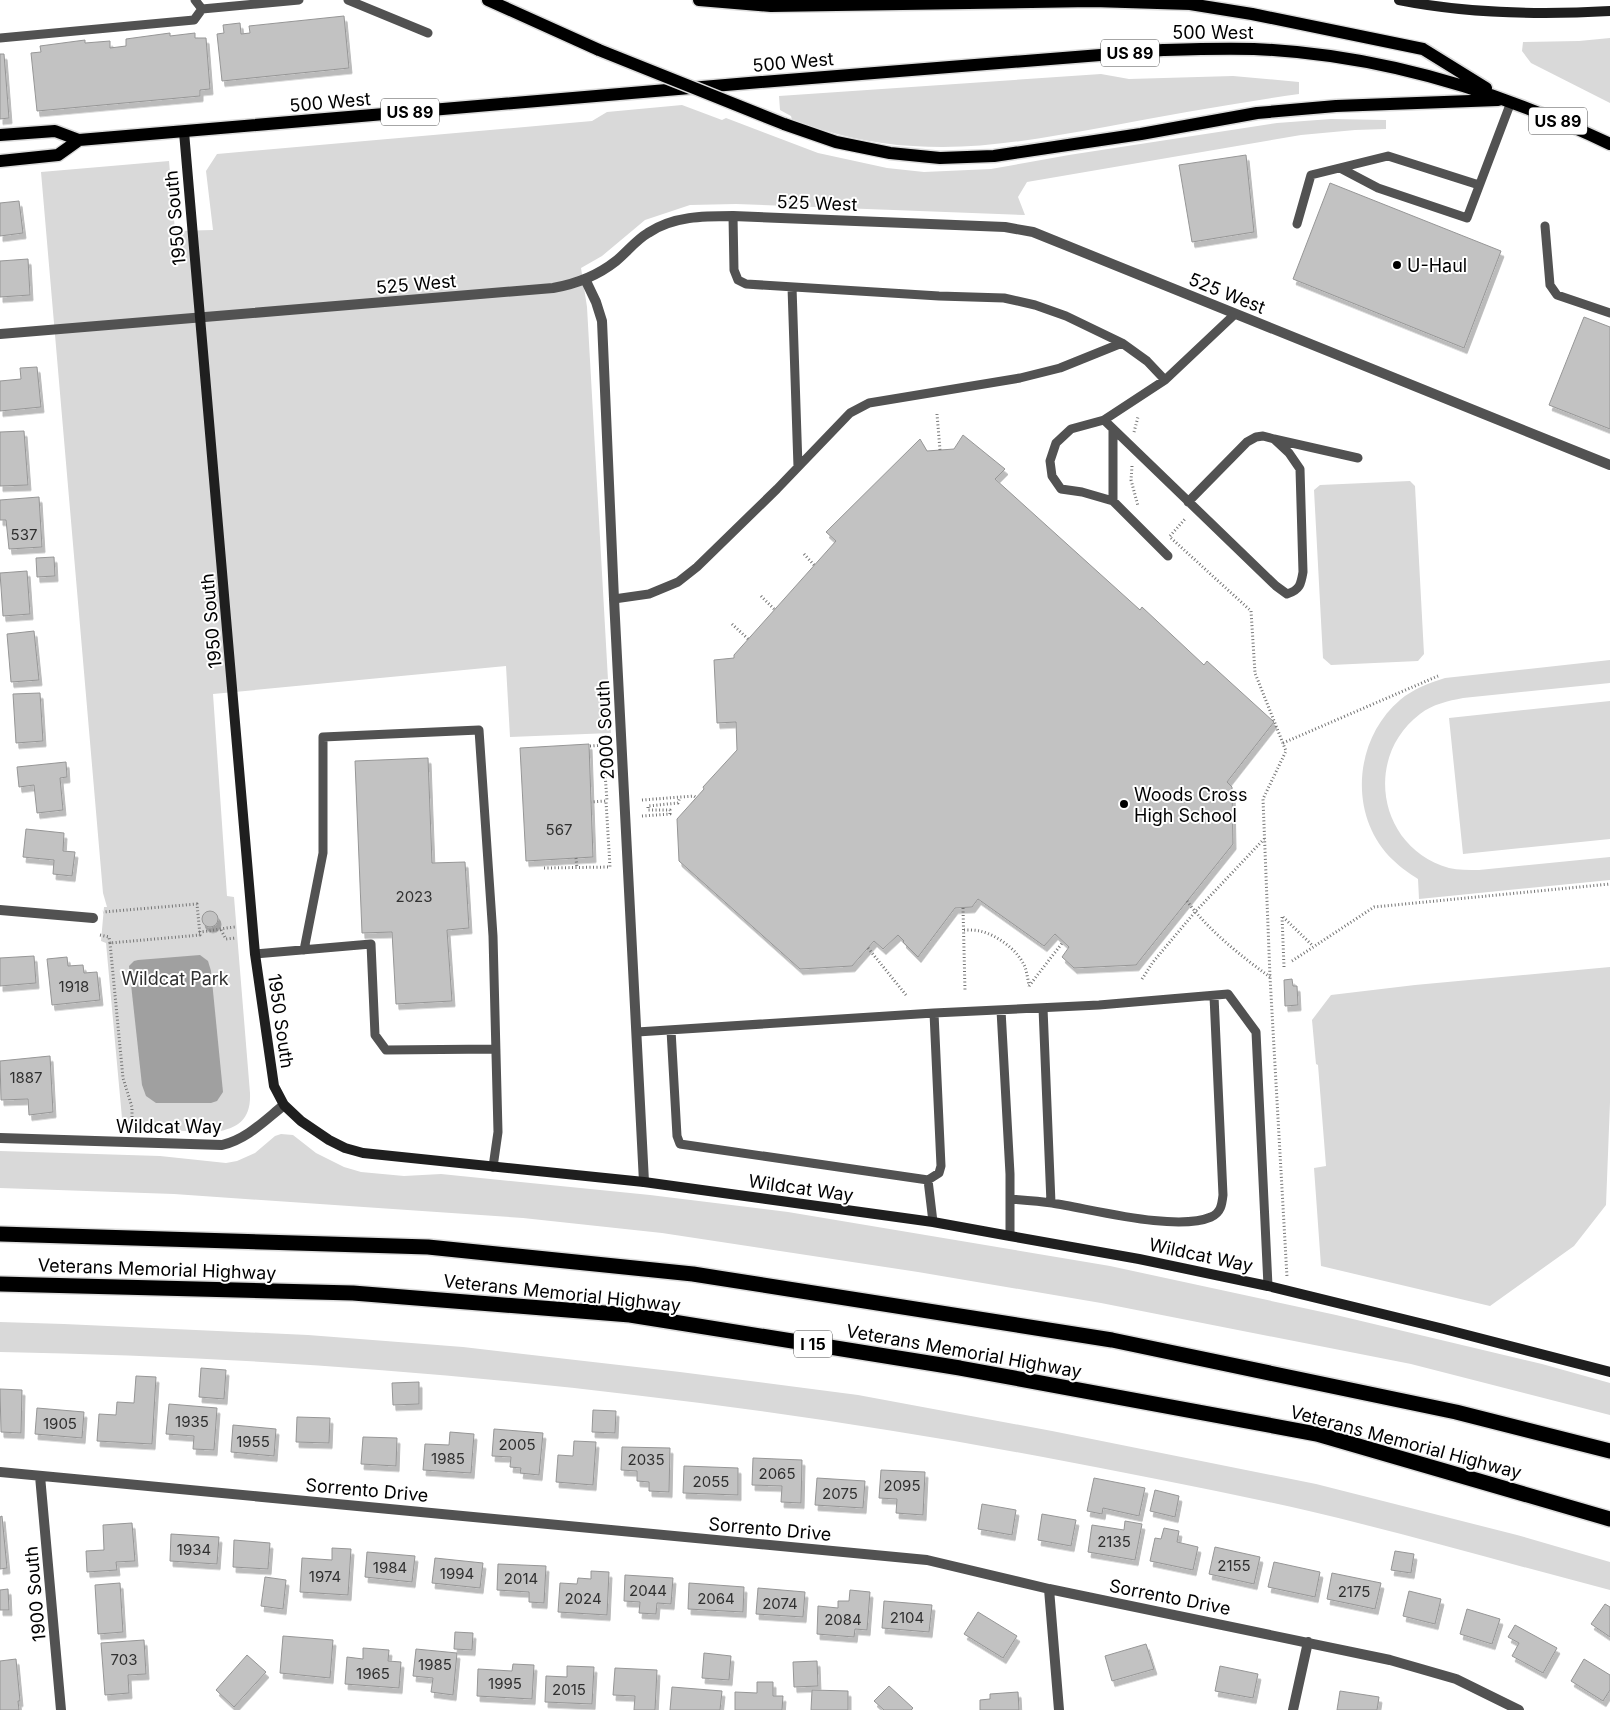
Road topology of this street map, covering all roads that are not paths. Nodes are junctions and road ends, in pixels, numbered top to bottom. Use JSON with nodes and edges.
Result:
{"nodes":[{"id":1,"x":195,"y":0,"type":"edge"},
{"id":2,"x":300,"y":0,"type":"edge"},
{"id":3,"x":348,"y":0,"type":"edge"},
{"id":4,"x":488,"y":0,"type":"edge"},
{"id":5,"x":699,"y":0,"type":"edge"},
{"id":6,"x":1399,"y":0,"type":"edge"},
{"id":7,"x":222,"y":4,"type":"edge"},
{"id":8,"x":1436,"y":4,"type":"edge"},
{"id":9,"x":202,"y":9,"type":"junction"},
{"id":10,"x":1610,"y":11,"type":"edge"},
{"id":11,"x":428,"y":32,"type":"dead end"},
{"id":12,"x":0,"y":38,"type":"edge"},
{"id":13,"x":1508,"y":101,"type":"junction"},
{"id":14,"x":184,"y":132,"type":"junction"},
{"id":15,"x":0,"y":135,"type":"edge"},
{"id":16,"x":79,"y":140,"type":"junction"},
{"id":17,"x":1610,"y":144,"type":"edge"},
{"id":18,"x":0,"y":161,"type":"edge"},
{"id":19,"x":1340,"y":168,"type":"junction"},
{"id":20,"x":1479,"y":185,"type":"junction"},
{"id":21,"x":733,"y":216,"type":"junction"},
{"id":22,"x":1297,"y":224,"type":"dead end"},
{"id":23,"x":1545,"y":226,"type":"dead end"},
{"id":24,"x":585,"y":279,"type":"junction"},
{"id":25,"x":792,"y":287,"type":"junction"},
{"id":26,"x":1610,"y":313,"type":"edge"},
{"id":27,"x":1235,"y":314,"type":"junction"},
{"id":28,"x":201,"y":319,"type":"junction"},
{"id":29,"x":0,"y":334,"type":"edge"},
{"id":30,"x":1122,"y":343,"type":"junction"},
{"id":31,"x":1165,"y":380,"type":"junction"},
{"id":32,"x":1104,"y":420,"type":"junction"},
{"id":33,"x":1113,"y":430,"type":"junction"},
{"id":34,"x":1274,"y":438,"type":"junction"},
{"id":35,"x":1358,"y":458,"type":"dead end"},
{"id":36,"x":1610,"y":465,"type":"edge"},
{"id":37,"x":798,"y":467,"type":"junction"},
{"id":38,"x":1113,"y":501,"type":"junction"},
{"id":39,"x":1188,"y":502,"type":"junction"},
{"id":40,"x":1168,"y":556,"type":"dead end"},
{"id":41,"x":614,"y":600,"type":"junction"},
{"id":42,"x":0,"y":910,"type":"edge"},
{"id":43,"x":93,"y":918,"type":"dead end"},
{"id":44,"x":304,"y":950,"type":"junction"},
{"id":45,"x":255,"y":954,"type":"junction"},
{"id":46,"x":1214,"y":996,"type":"junction"},
{"id":47,"x":1043,"y":1008,"type":"junction"},
{"id":48,"x":1001,"y":1010,"type":"junction"},
{"id":49,"x":934,"y":1013,"type":"junction"},
{"id":50,"x":672,"y":1030,"type":"junction"},
{"id":51,"x":637,"y":1032,"type":"junction"},
{"id":52,"x":496,"y":1049,"type":"junction"},
{"id":53,"x":284,"y":1105,"type":"junction"},
{"id":54,"x":0,"y":1138,"type":"edge"},
{"id":55,"x":493,"y":1167,"type":"junction"},
{"id":56,"x":928,"y":1180,"type":"junction"},
{"id":57,"x":644,"y":1182,"type":"junction"},
{"id":58,"x":1010,"y":1199,"type":"junction"},
{"id":59,"x":1052,"y":1203,"type":"junction"},
{"id":60,"x":932,"y":1222,"type":"junction"},
{"id":61,"x":0,"y":1234,"type":"edge"},
{"id":62,"x":1010,"y":1236,"type":"junction"},
{"id":63,"x":0,"y":1284,"type":"edge"},
{"id":64,"x":1268,"y":1286,"type":"junction"},
{"id":65,"x":1610,"y":1372,"type":"edge"},
{"id":66,"x":1610,"y":1452,"type":"edge"},
{"id":67,"x":0,"y":1472,"type":"edge"},
{"id":68,"x":40,"y":1476,"type":"junction"},
{"id":69,"x":1610,"y":1519,"type":"edge"},
{"id":70,"x":1049,"y":1589,"type":"junction"},
{"id":71,"x":1308,"y":1642,"type":"junction"},
{"id":72,"x":61,"y":1710,"type":"edge"},
{"id":73,"x":1059,"y":1710,"type":"edge"},
{"id":74,"x":1293,"y":1710,"type":"edge"},
{"id":75,"x":1519,"y":1710,"type":"edge"}],
"edges":[{"from":1,"to":9,"type":"lane"},
{"from":2,"to":7,"type":"lane"},
{"from":3,"to":11,"type":"lane"},
{"from":4,"to":13,"type":"main road","bridge":true},
{"from":5,"to":13,"type":"main road"},
{"from":6,"to":8,"type":"street"},
{"from":7,"to":9,"type":"lane"},
{"from":8,"to":10,"type":"street"},
{"from":9,"to":12,"type":"lane"},
{"from":13,"to":14,"type":"main road","name":"500 West","number":"US 89"},
{"from":13,"to":17,"type":"main road","number":"US 89"},
{"from":13,"to":20,"type":"lane"},
{"from":14,"to":16,"type":"main road","name":"500 West","number":"US 89"},
{"from":14,"to":28,"type":"street","name":"1950 South"},
{"from":15,"to":16,"type":"main road","name":"500 West","number":"US 89"},
{"from":16,"to":18,"type":"main road"},
{"from":19,"to":20,"type":"lane"},
{"from":19,"to":20,"type":"lane"},
{"from":19,"to":22,"type":"lane"},
{"from":21,"to":24,"type":"street","name":"525 West"},
{"from":21,"to":25,"type":"lane"},
{"from":21,"to":27,"type":"street","name":"525 West"},
{"from":23,"to":26,"type":"lane"},
{"from":24,"to":28,"type":"street","name":"525 West"},
{"from":24,"to":41,"type":"street","name":"2000 South"},
{"from":25,"to":30,"type":"lane"},
{"from":25,"to":37,"type":"lane"},
{"from":27,"to":31,"type":"lane"},
{"from":27,"to":36,"type":"street","name":"525 West"},
{"from":28,"to":29,"type":"street","name":"525 West"},
{"from":28,"to":45,"type":"street","name":"1950 South"},
{"from":30,"to":31,"type":"lane"},
{"from":30,"to":37,"type":"lane"},
{"from":31,"to":32,"type":"lane"},
{"from":32,"to":33,"type":"lane"},
{"from":32,"to":38,"type":"lane"},
{"from":33,"to":38,"type":"lane"},
{"from":33,"to":39,"type":"lane"},
{"from":34,"to":35,"type":"lane"},
{"from":34,"to":39,"type":"lane"},
{"from":34,"to":39,"type":"lane"},
{"from":37,"to":41,"type":"lane"},
{"from":38,"to":40,"type":"lane"},
{"from":41,"to":51,"type":"street","name":"2000 South"},
{"from":42,"to":43,"type":"street"},
{"from":44,"to":45,"type":"lane"},
{"from":44,"to":52,"type":"lane"},
{"from":44,"to":52,"type":"lane"},
{"from":45,"to":53,"type":"street","name":"1950 South"},
{"from":46,"to":47,"type":"lane"},
{"from":46,"to":59,"type":"lane"},
{"from":46,"to":64,"type":"lane"},
{"from":47,"to":48,"type":"lane"},
{"from":47,"to":59,"type":"lane"},
{"from":48,"to":49,"type":"lane"},
{"from":48,"to":58,"type":"lane"},
{"from":49,"to":50,"type":"lane"},
{"from":49,"to":56,"type":"lane"},
{"from":50,"to":51,"type":"lane"},
{"from":50,"to":56,"type":"lane"},
{"from":51,"to":57,"type":"street","name":"2000 South"},
{"from":52,"to":55,"type":"lane"},
{"from":53,"to":54,"type":"street","name":"Wildcat Way"},
{"from":53,"to":55,"type":"street","name":"Wildcat Way"},
{"from":55,"to":57,"type":"street","name":"Wildcat Way"},
{"from":56,"to":60,"type":"lane"},
{"from":57,"to":60,"type":"street","name":"Wildcat Way"},
{"from":58,"to":59,"type":"lane"},
{"from":58,"to":62,"type":"lane"},
{"from":60,"to":62,"type":"street","name":"Wildcat Way"},
{"from":61,"to":66,"type":"highway","name":"Veterans Memorial Highway"},
{"from":62,"to":64,"type":"street","name":"Wildcat Way"},
{"from":63,"to":69,"type":"highway","name":"Veterans Memorial Highway","number":"I 15"},
{"from":64,"to":65,"type":"street","name":"Wildcat Way"},
{"from":67,"to":68,"type":"street","name":"Sorrento Drive"},
{"from":68,"to":70,"type":"street","name":"Sorrento Drive"},
{"from":68,"to":72,"type":"street","name":"1900 South"},
{"from":70,"to":71,"type":"street","name":"Sorrento Drive"},
{"from":70,"to":73,"type":"street"},
{"from":71,"to":74,"type":"street"},
{"from":71,"to":75,"type":"street","name":"Sorrento Drive"}]}
